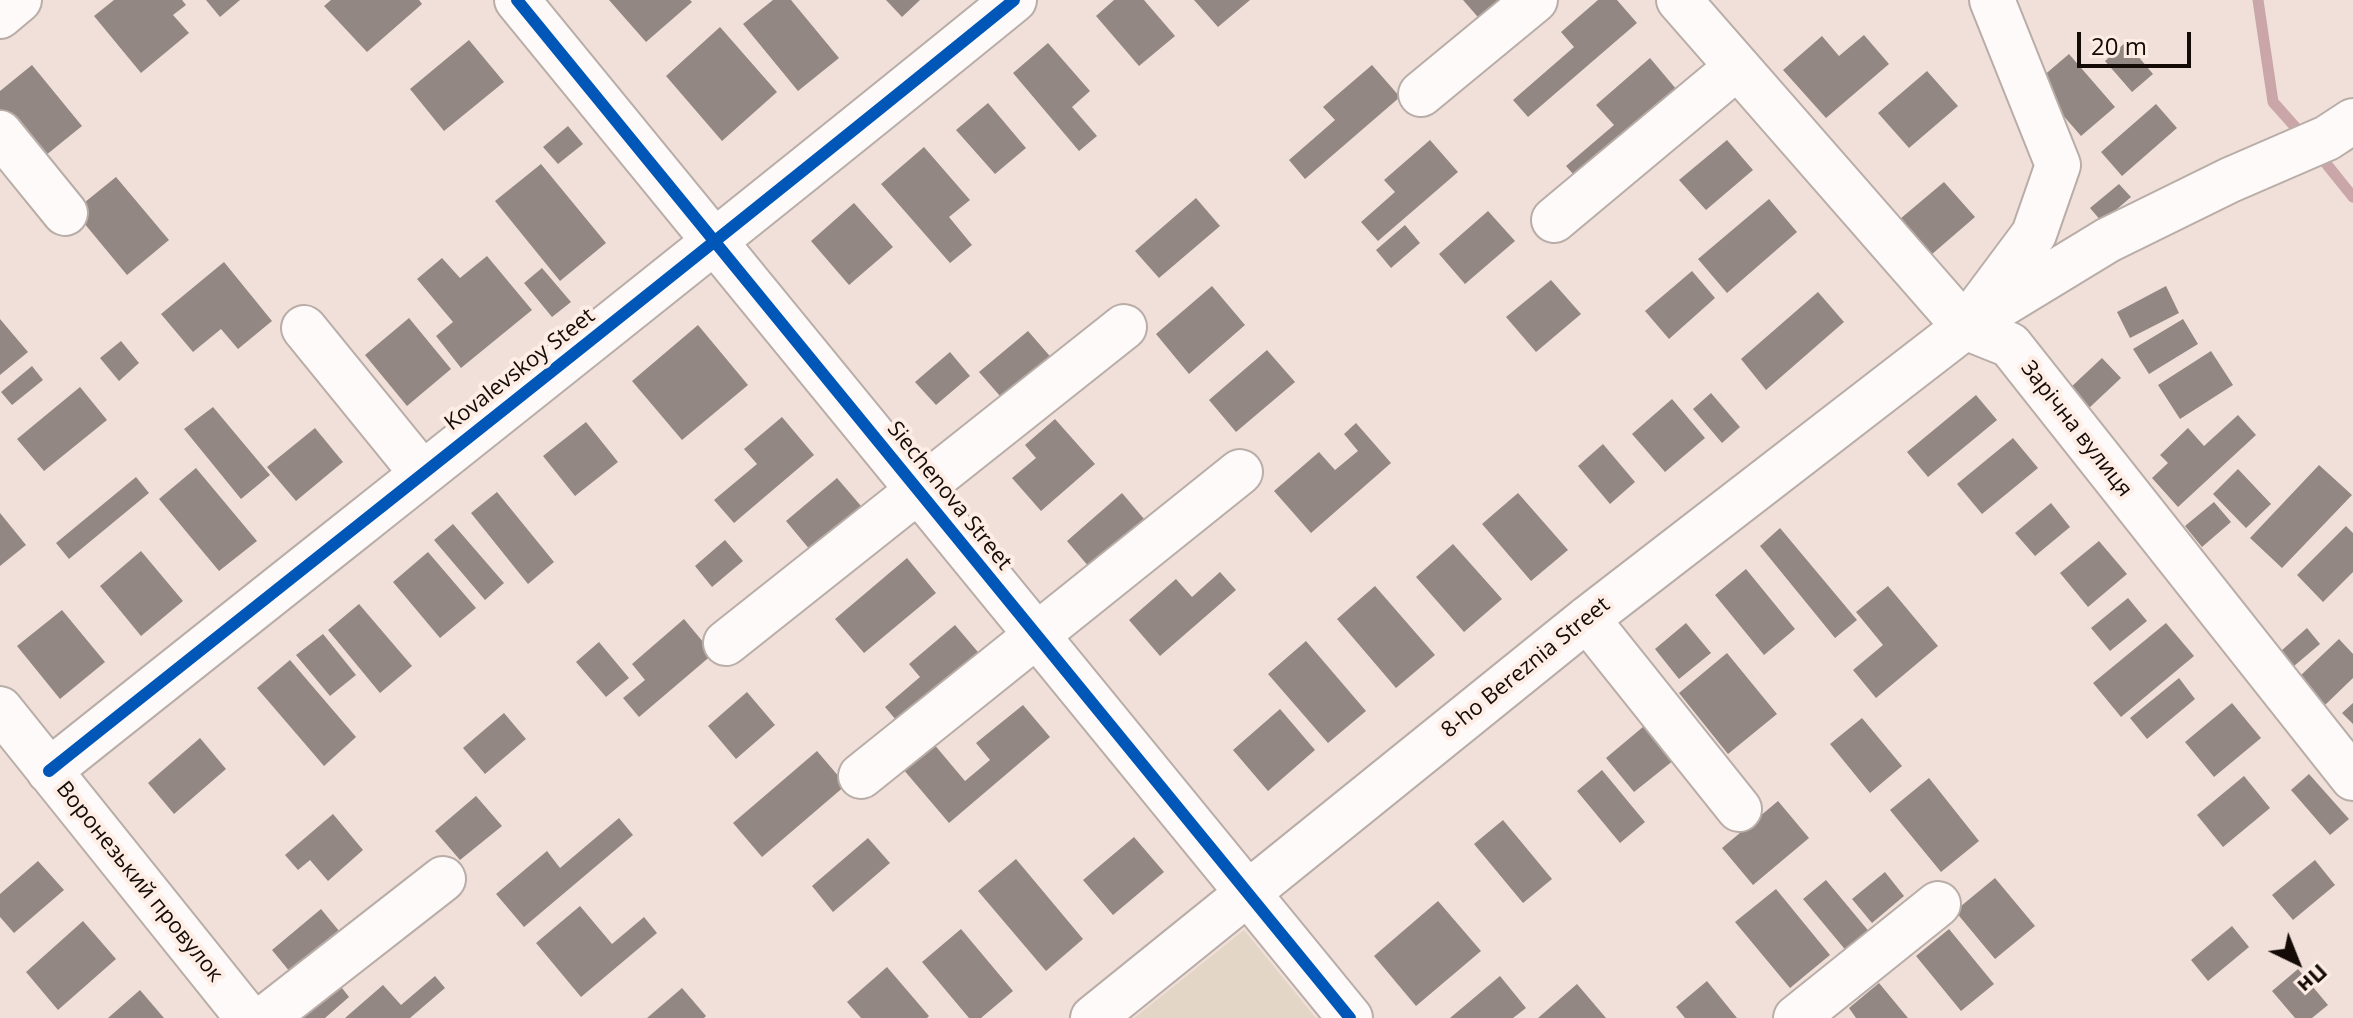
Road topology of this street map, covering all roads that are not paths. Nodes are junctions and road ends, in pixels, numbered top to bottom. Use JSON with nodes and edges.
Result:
{"nodes":[{"id":1,"x":19,"y":0,"type":"edge"},
{"id":2,"x":517,"y":0,"type":"edge"},
{"id":3,"x":1014,"y":0,"type":"edge"},
{"id":4,"x":1535,"y":0,"type":"edge"},
{"id":5,"x":1679,"y":0,"type":"edge"},
{"id":6,"x":1992,"y":0,"type":"edge"},
{"id":7,"x":0,"y":16,"type":"edge"},
{"id":8,"x":1736,"y":68,"type":"junction"},
{"id":9,"x":1421,"y":94,"type":"dead end"},
{"id":10,"x":2340,"y":129,"type":"edge"},
{"id":11,"x":0,"y":133,"type":"edge"},
{"id":12,"x":65,"y":213,"type":"dead end"},
{"id":13,"x":1554,"y":220,"type":"dead end"},
{"id":14,"x":716,"y":243,"type":"junction"},
{"id":15,"x":1124,"y":327,"type":"dead end"},
{"id":16,"x":1965,"y":327,"type":"junction"},
{"id":17,"x":304,"y":328,"type":"dead end"},
{"id":18,"x":1240,"y":472,"type":"dead end"},
{"id":19,"x":422,"y":473,"type":"junction"},
{"id":20,"x":919,"y":491,"type":"junction"},
{"id":21,"x":1587,"y":619,"type":"junction"},
{"id":22,"x":1036,"y":634,"type":"junction"},
{"id":23,"x":726,"y":643,"type":"dead end"},
{"id":24,"x":0,"y":709,"type":"edge"},
{"id":25,"x":49,"y":771,"type":"junction"},
{"id":26,"x":861,"y":776,"type":"dead end"},
{"id":27,"x":2353,"y":778,"type":"edge"},
{"id":28,"x":1739,"y":809,"type":"dead end"},
{"id":29,"x":443,"y":879,"type":"dead end"},
{"id":30,"x":1248,"y":893,"type":"junction"},
{"id":31,"x":1938,"y":904,"type":"dead end"},
{"id":32,"x":248,"y":1018,"type":"edge"},
{"id":33,"x":265,"y":1018,"type":"edge"},
{"id":34,"x":1093,"y":1018,"type":"edge"},
{"id":35,"x":1350,"y":1018,"type":"edge"},
{"id":36,"x":1796,"y":1018,"type":"edge"}],
"edges":[{"from":1,"to":7,"type":"street"},
{"from":2,"to":14,"type":"street","name":"Siechenova Street"},
{"from":3,"to":14,"type":"street","name":"Kovalevskoy Steet"},
{"from":4,"to":9,"type":"street"},
{"from":5,"to":8,"type":"street","name":"Зарічна вулиця"},
{"from":6,"to":16,"type":"street"},
{"from":8,"to":13,"type":"street"},
{"from":8,"to":16,"type":"street","name":"Зарічна вулиця"},
{"from":10,"to":16,"type":"street"},
{"from":11,"to":12,"type":"street"},
{"from":14,"to":19,"type":"street","name":"Kovalevskoy Steet"},
{"from":14,"to":20,"type":"street","name":"Siechenova Street"},
{"from":15,"to":20,"type":"street"},
{"from":16,"to":21,"type":"street","name":"8-ho Bereznia Street"},
{"from":16,"to":27,"type":"street","name":"Зарічна вулиця"},
{"from":17,"to":19,"type":"street"},
{"from":18,"to":22,"type":"street"},
{"from":19,"to":25,"type":"street","name":"Kovalevskoy Steet"},
{"from":20,"to":22,"type":"street","name":"Siechenova Street"},
{"from":20,"to":23,"type":"street"},
{"from":21,"to":28,"type":"street"},
{"from":21,"to":30,"type":"street","name":"8-ho Bereznia Street"},
{"from":22,"to":26,"type":"street"},
{"from":22,"to":30,"type":"street","name":"Siechenova Street"},
{"from":24,"to":25,"type":"street","name":"Воронезький провулок"},
{"from":25,"to":32,"type":"street","name":"Воронезький провулок"},
{"from":29,"to":33,"type":"street"},
{"from":30,"to":34,"type":"street","name":"8-ho Bereznia Street"},
{"from":30,"to":35,"type":"street","name":"Siechenova Street"},
{"from":31,"to":36,"type":"street"}]}
